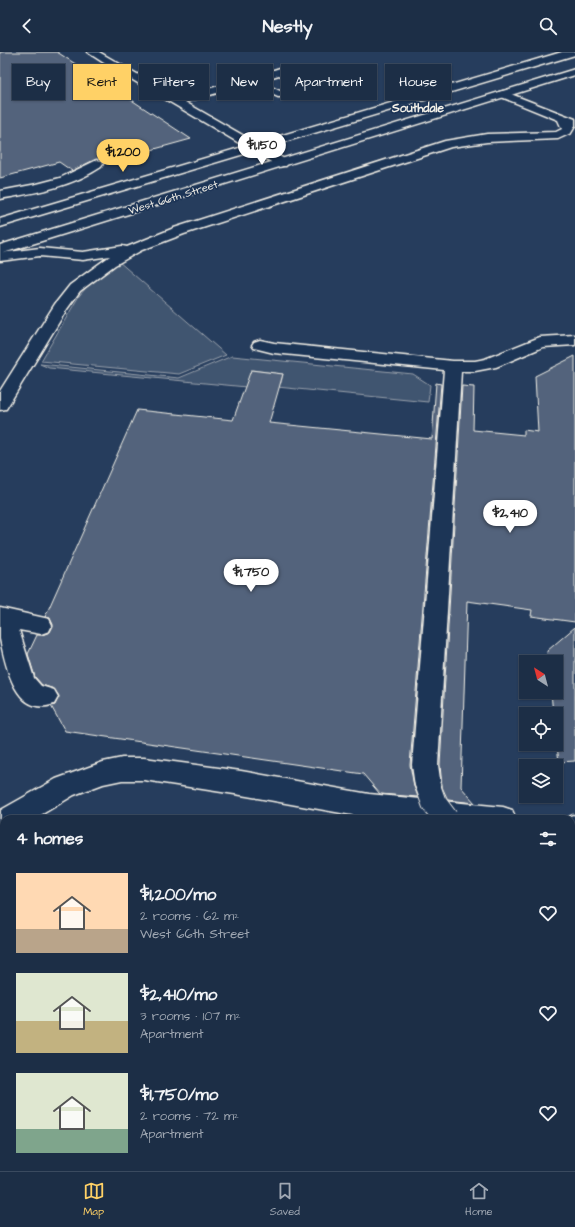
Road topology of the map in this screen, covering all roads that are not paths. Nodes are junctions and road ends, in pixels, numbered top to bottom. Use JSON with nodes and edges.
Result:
{"nodes":[{"id":1,"x":92,"y":52,"type":"edge"},
{"id":2,"x":574,"y":52,"type":"edge"},
{"id":3,"x":112,"y":64,"type":"edge"},
{"id":4,"x":575,"y":72,"type":"edge"},
{"id":5,"x":131,"y":75,"type":"edge"},
{"id":6,"x":250,"y":81,"type":"joint"},
{"id":7,"x":452,"y":88,"type":"junction"},
{"id":8,"x":217,"y":90,"type":"edge"},
{"id":9,"x":503,"y":94,"type":"junction"},
{"id":10,"x":174,"y":101,"type":"junction"},
{"id":11,"x":563,"y":119,"type":"junction"},
{"id":12,"x":575,"y":123,"type":"edge"},
{"id":13,"x":514,"y":138,"type":"junction"},
{"id":14,"x":566,"y":143,"type":"dead end"},
{"id":15,"x":254,"y":147,"type":"junction"},
{"id":16,"x":455,"y":155,"type":"dead end"},
{"id":17,"x":282,"y":163,"type":"junction"},
{"id":18,"x":97,"y":164,"type":"dead end"},
{"id":19,"x":36,"y":176,"type":"dead end"},
{"id":20,"x":0,"y":186,"type":"edge"},
{"id":21,"x":0,"y":195,"type":"edge"},
{"id":22,"x":0,"y":223,"type":"edge"},
{"id":23,"x":137,"y":247,"type":"junction"},
{"id":24,"x":0,"y":250,"type":"edge"},
{"id":25,"x":0,"y":256,"type":"edge"},
{"id":26,"x":73,"y":271,"type":"junction"},
{"id":27,"x":575,"y":340,"type":"edge"},
{"id":28,"x":260,"y":345,"type":"dead end"},
{"id":29,"x":453,"y":366,"type":"junction"},
{"id":30,"x":0,"y":405,"type":"edge"},
{"id":31,"x":1,"y":618,"type":"edge"},
{"id":32,"x":41,"y":625,"type":"dead end"},
{"id":33,"x":46,"y":697,"type":"dead end"},
{"id":34,"x":375,"y":813,"type":"edge"},
{"id":35,"x":17,"y":815,"type":"edge"},
{"id":36,"x":418,"y":815,"type":"edge"},
{"id":37,"x":443,"y":815,"type":"edge"}],
"edges":[{"from":1,"to":3,"type":"main road"},
{"from":2,"to":7,"type":"main road","name":"West 66th Street"},
{"from":4,"to":9,"type":"main road","name":"West 66th Street"},
{"from":5,"to":10,"type":"main road"},
{"from":6,"to":6,"type":"main road"},
{"from":7,"to":9,"type":"main road"},
{"from":7,"to":15,"type":"main road","name":"West 66th Street"},
{"from":8,"to":10,"type":"main road"},
{"from":9,"to":11,"type":"main road"},
{"from":9,"to":17,"type":"main road","name":"West 66th Street"},
{"from":10,"to":15,"type":"main road"},
{"from":11,"to":12,"type":"main road"},
{"from":11,"to":13,"type":"main road"},
{"from":13,"to":14,"type":"main road"},
{"from":13,"to":16,"type":"main road"},
{"from":13,"to":23,"type":"main road"},
{"from":15,"to":17,"type":"main road"},
{"from":15,"to":22,"type":"main road","name":"West 66th Street"},
{"from":17,"to":24,"type":"main road","name":"West 66th Street"},
{"from":18,"to":21,"type":"main road"},
{"from":19,"to":20,"type":"main road"},
{"from":23,"to":26,"type":"main road"},
{"from":23,"to":26,"type":"main road"},
{"from":25,"to":26,"type":"main road"},
{"from":26,"to":30,"type":"main road"},
{"from":27,"to":29,"type":"main road"},
{"from":28,"to":29,"type":"main road"},
{"from":29,"to":37,"type":"main road","bridge":true},
{"from":31,"to":32,"type":"main road"},
{"from":31,"to":33,"type":"main road"},
{"from":34,"to":35,"type":"main road"},
{"from":34,"to":36,"type":"main road"}]}
